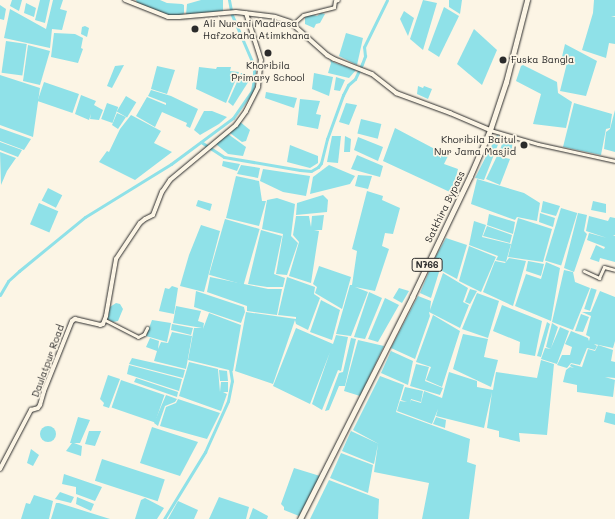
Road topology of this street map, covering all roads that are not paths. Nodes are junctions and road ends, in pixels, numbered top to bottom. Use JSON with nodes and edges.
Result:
{"nodes":[{"id":1,"x":125,"y":0,"type":"edge"},
{"id":2,"x":338,"y":0,"type":"edge"},
{"id":3,"x":527,"y":0,"type":"edge"},
{"id":4,"x":246,"y":13,"type":"junction"},
{"id":5,"x":293,"y":24,"type":"junction"},
{"id":6,"x":490,"y":130,"type":"junction"},
{"id":7,"x":615,"y":161,"type":"edge"},
{"id":8,"x":615,"y":270,"type":"edge"},
{"id":9,"x":584,"y":271,"type":"dead end"},
{"id":10,"x":105,"y":320,"type":"junction"},
{"id":11,"x":147,"y":328,"type":"dead end"},
{"id":12,"x":0,"y":469,"type":"edge"},
{"id":13,"x":300,"y":519,"type":"edge"}],
"edges":[{"from":1,"to":4,"type":"street"},
{"from":2,"to":5,"type":"street"},
{"from":3,"to":6,"type":"highway","name":"Satkhira Bypass","number":"N766"},
{"from":4,"to":5,"type":"street"},
{"from":4,"to":10,"type":"street"},
{"from":5,"to":6,"type":"street"},
{"from":6,"to":7,"type":"street"},
{"from":6,"to":13,"type":"highway","name":"Satkhira Bypass","number":"N766"},
{"from":8,"to":9,"type":"street"},
{"from":10,"to":11,"type":"street"},
{"from":10,"to":12,"type":"street","name":"Daulatpur Road"}]}
